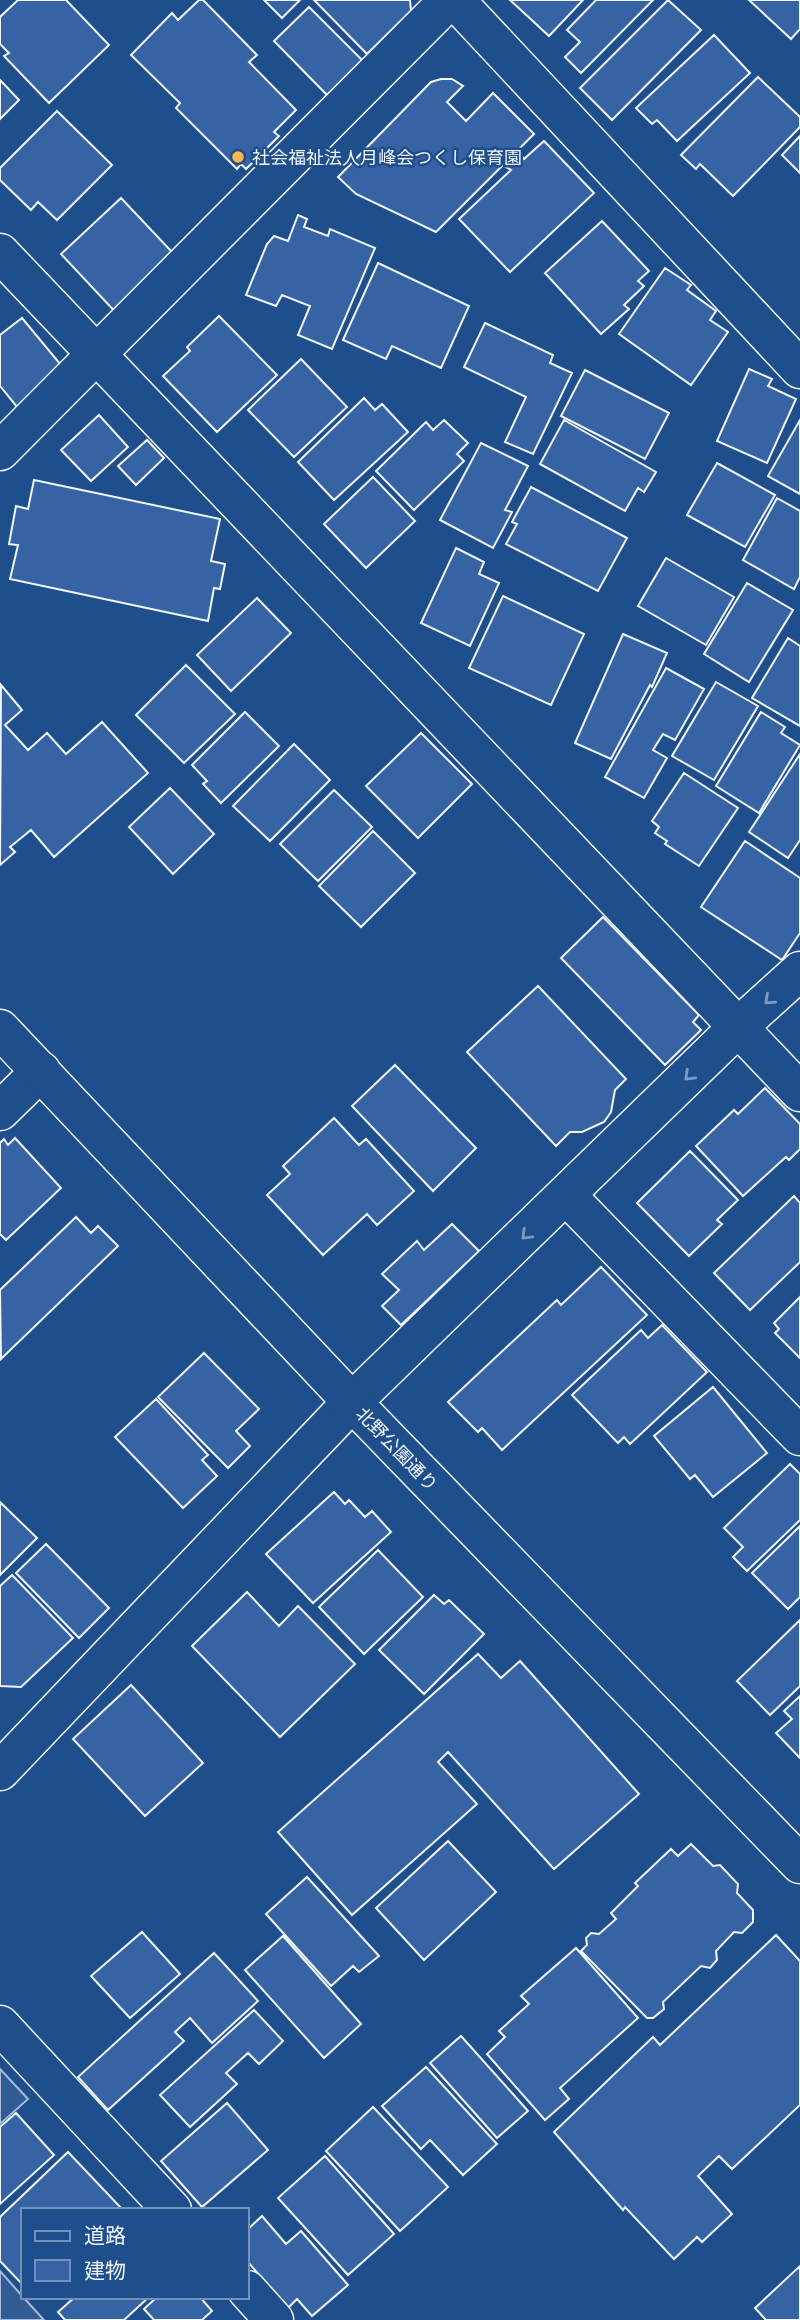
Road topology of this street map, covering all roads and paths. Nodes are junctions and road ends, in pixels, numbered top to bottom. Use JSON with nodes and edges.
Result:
{"nodes":[{"id":1,"x":449,"y":0,"type":"edge"},
{"id":2,"x":455,"y":0,"type":"edge"},
{"id":3,"x":0,"y":253,"type":"edge"},
{"id":4,"x":97,"y":354,"type":"junction"},
{"id":5,"x":800,"y":369,"type":"edge"},
{"id":6,"x":0,"y":451,"type":"edge"},
{"id":7,"x":800,"y":971,"type":"edge"},
{"id":8,"x":737,"y":1028,"type":"junction"},
{"id":9,"x":0,"y":1029,"type":"edge"},
{"id":10,"x":41,"y":1071,"type":"junction"},
{"id":11,"x":800,"y":1092,"type":"edge"},
{"id":12,"x":0,"y":1111,"type":"edge"},
{"id":13,"x":566,"y":1195,"type":"junction"},
{"id":14,"x":352,"y":1402,"type":"junction"},
{"id":15,"x":800,"y":1436,"type":"edge"},
{"id":16,"x":6,"y":1753,"type":"edge"},
{"id":17,"x":800,"y":1864,"type":"edge"},
{"id":18,"x":0,"y":2025,"type":"edge"},
{"id":19,"x":170,"y":2208,"type":"edge"},
{"id":20,"x":248,"y":2291,"type":"edge"},
{"id":21,"x":274,"y":2320,"type":"edge"}],
"edges":[{"from":1,"to":4,"type":"street"},
{"from":2,"to":5,"type":"street"},
{"from":3,"to":4,"type":"street"},
{"from":4,"to":6,"type":"street"},
{"from":4,"to":8,"type":"street"},
{"from":7,"to":8,"type":"street","one_way":true},
{"from":8,"to":11,"type":"street"},
{"from":8,"to":13,"type":"street","one_way":true},
{"from":9,"to":10,"type":"street","name":"北野公園通り"},
{"from":10,"to":12,"type":"street"},
{"from":10,"to":14,"type":"street","name":"北野公園通り"},
{"from":13,"to":14,"type":"street","one_way":true},
{"from":13,"to":15,"type":"street"},
{"from":14,"to":16,"type":"street"},
{"from":14,"to":17,"type":"street","name":"北野公園通り"},
{"from":18,"to":19,"type":"street"},
{"from":20,"to":21,"type":"street"}]}
